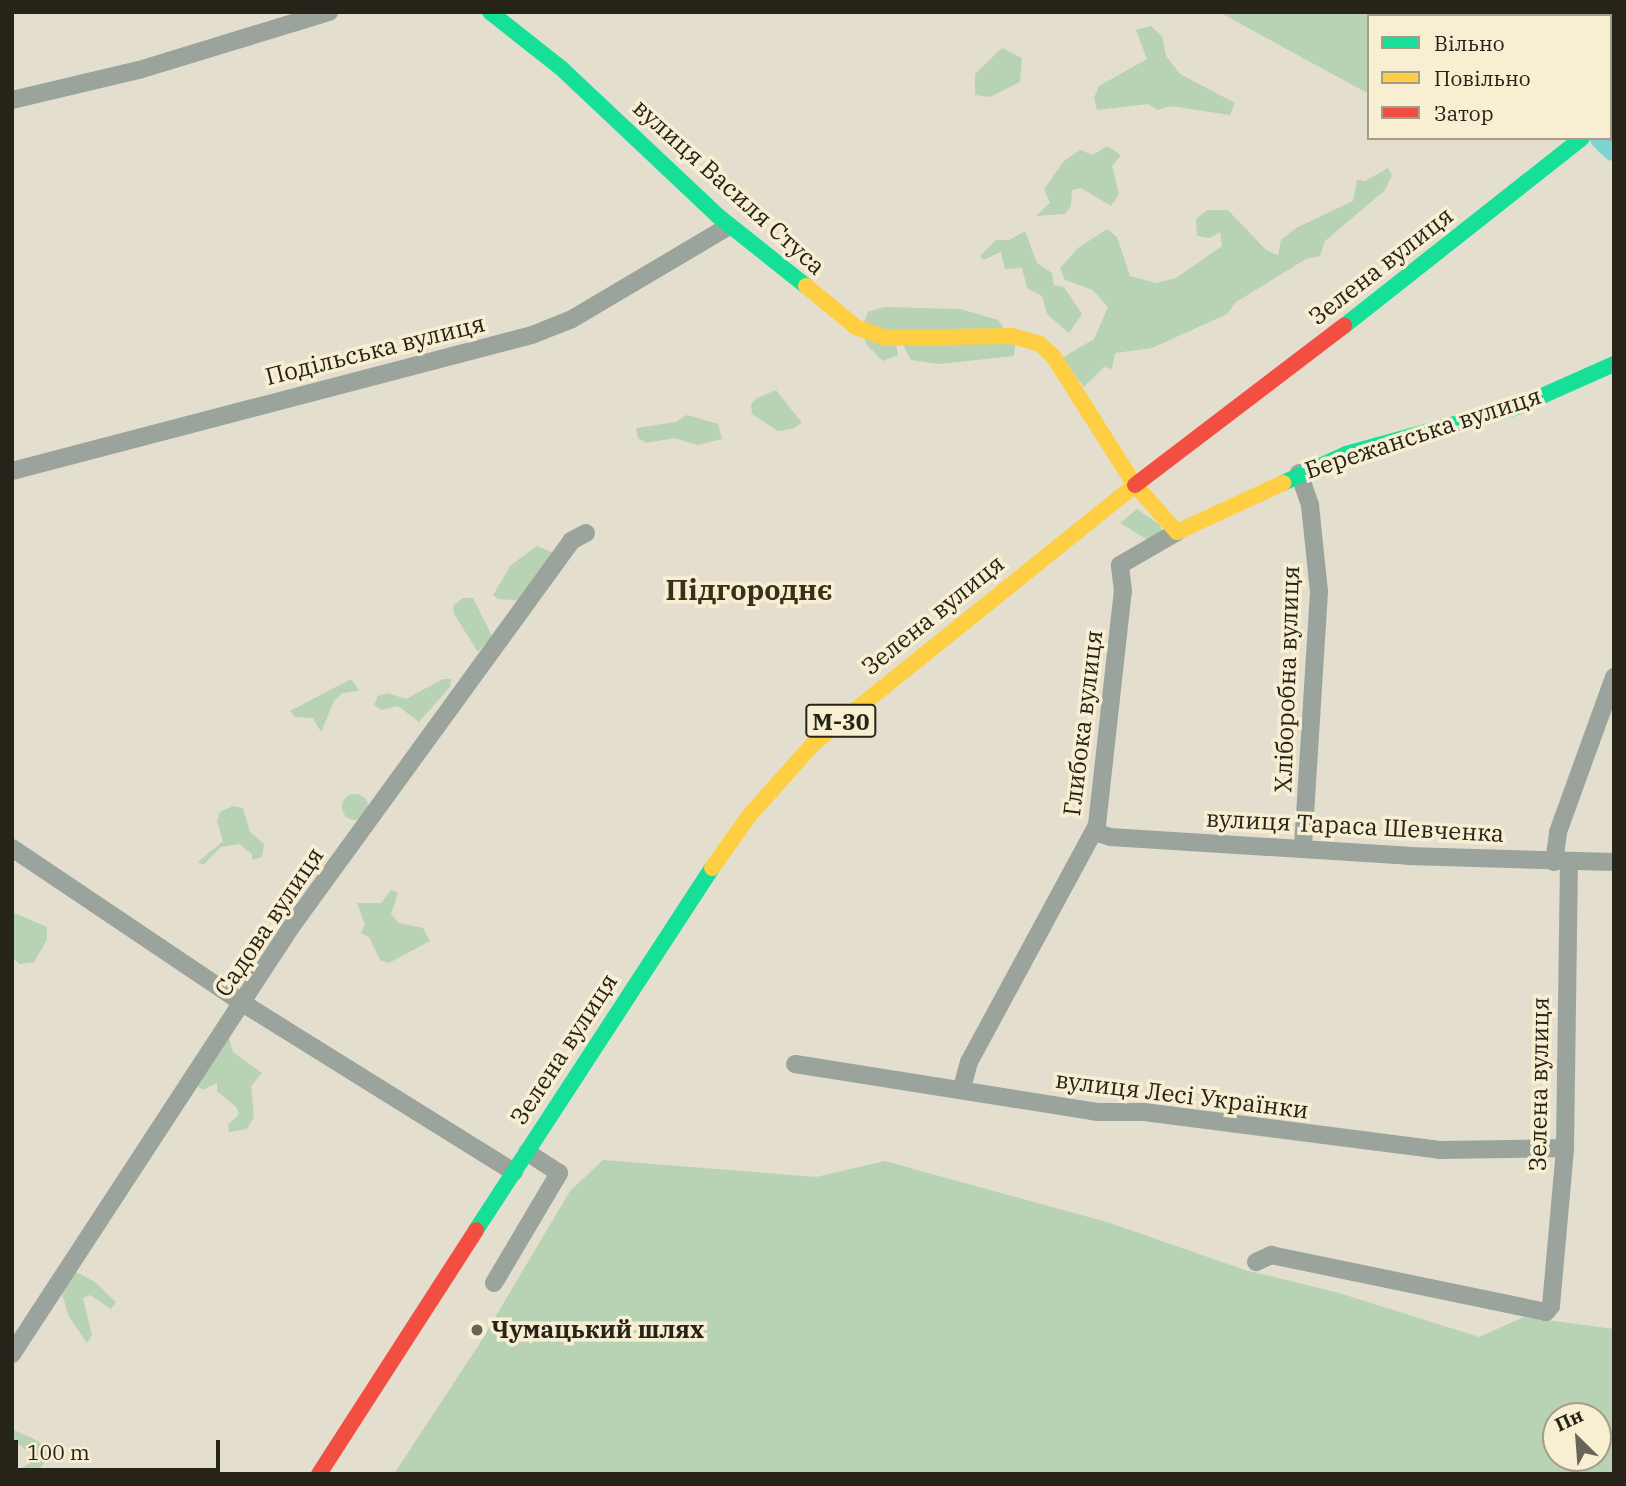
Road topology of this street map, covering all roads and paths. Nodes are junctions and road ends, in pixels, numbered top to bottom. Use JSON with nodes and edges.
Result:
{"nodes":[{"id":1,"x":329,"y":12,"type":"edge"},
{"id":2,"x":490,"y":12,"type":"edge"},
{"id":3,"x":12,"y":100,"type":"edge"},
{"id":4,"x":1580,"y":140,"type":"edge"},
{"id":5,"x":729,"y":226,"type":"junction"},
{"id":6,"x":1614,"y":364,"type":"edge"},
{"id":7,"x":12,"y":471,"type":"edge"},
{"id":8,"x":1299,"y":473,"type":"junction"},
{"id":9,"x":1135,"y":485,"type":"junction"},
{"id":10,"x":1177,"y":532,"type":"junction"},
{"id":11,"x":586,"y":533,"type":"dead end"},
{"id":12,"x":1614,"y":677,"type":"edge"},
{"id":13,"x":1094,"y":832,"type":"junction"},
{"id":14,"x":12,"y":848,"type":"edge"},
{"id":15,"x":1303,"y":848,"type":"junction"},
{"id":16,"x":1561,"y":862,"type":"junction"},
{"id":17,"x":1614,"y":862,"type":"edge"},
{"id":18,"x":244,"y":1004,"type":"junction"},
{"id":19,"x":796,"y":1064,"type":"dead end"},
{"id":20,"x":962,"y":1088,"type":"junction"},
{"id":21,"x":1565,"y":1148,"type":"junction"},
{"id":22,"x":527,"y":1152,"type":"junction"},
{"id":23,"x":514,"y":1172,"type":"junction"},
{"id":24,"x":1256,"y":1262,"type":"dead end"},
{"id":25,"x":494,"y":1283,"type":"dead end"},
{"id":26,"x":12,"y":1354,"type":"edge"},
{"id":27,"x":319,"y":1474,"type":"edge"}],
"edges":[{"from":1,"to":3,"type":"street"},
{"from":2,"to":5,"type":"main road","name":"вулиця Василя Стуса"},
{"from":4,"to":9,"type":"main road","name":"Зелена вулиця","number":"М-30"},
{"from":5,"to":7,"type":"street","name":"Подільська вулиця"},
{"from":5,"to":9,"type":"main road","name":"вулиця Василя Стуса"},
{"from":6,"to":8,"type":"main road","name":"Бережанська вулиця"},
{"from":8,"to":10,"type":"main road","name":"Бережанська вулиця"},
{"from":8,"to":15,"type":"street","name":"Хліборобна вулиця"},
{"from":9,"to":10,"type":"main road"},
{"from":9,"to":22,"type":"main road","name":"Зелена вулиця","number":"М-30"},
{"from":10,"to":13,"type":"street","name":"Глибока вулиця"},
{"from":11,"to":18,"type":"street","name":"Садова вулиця"},
{"from":12,"to":16,"type":"street","name":"Зелена вулиця"},
{"from":13,"to":15,"type":"street","name":"вулиця Тараса Шевченка"},
{"from":13,"to":20,"type":"street","name":"Глибока вулиця"},
{"from":14,"to":18,"type":"street"},
{"from":15,"to":16,"type":"street","name":"вулиця Тараса Шевченка"},
{"from":16,"to":17,"type":"street","name":"вулиця Тараса Шевченка"},
{"from":16,"to":21,"type":"street","name":"Зелена вулиця"},
{"from":18,"to":23,"type":"street"},
{"from":18,"to":26,"type":"street","name":"Садова вулиця"},
{"from":19,"to":20,"type":"street","name":"вулиця Лесі Українки"},
{"from":20,"to":21,"type":"street","name":"вулиця Лесі Українки"},
{"from":21,"to":24,"type":"street","name":"Зелена вулиця"},
{"from":22,"to":23,"type":"main road","name":"Зелена вулиця","number":"М-30"},
{"from":22,"to":25,"type":"street"},
{"from":23,"to":27,"type":"main road","name":"Зелена вулиця","number":"М-30"}]}
